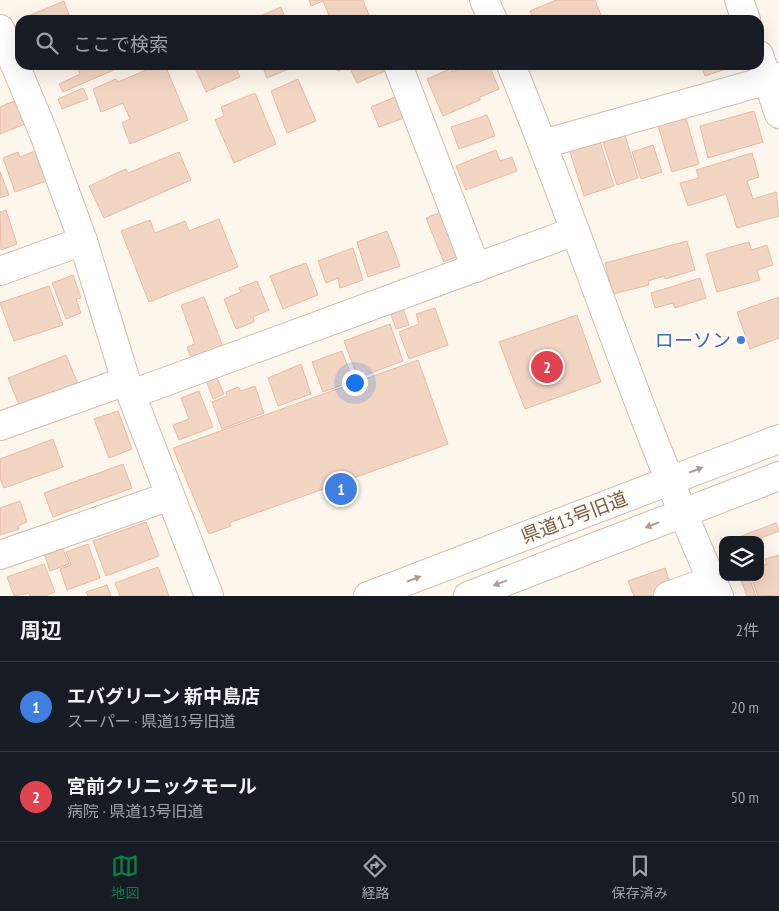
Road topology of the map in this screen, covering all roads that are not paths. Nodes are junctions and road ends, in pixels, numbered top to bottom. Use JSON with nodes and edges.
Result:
{"nodes":[{"id":1,"x":484,"y":0,"type":"edge"},
{"id":2,"x":739,"y":0,"type":"edge"},
{"id":3,"x":491,"y":15,"type":"edge"},
{"id":4,"x":744,"y":15,"type":"edge"},
{"id":5,"x":0,"y":29,"type":"edge"},
{"id":6,"x":15,"y":65,"type":"edge"},
{"id":7,"x":17,"y":70,"type":"edge"},
{"id":8,"x":400,"y":70,"type":"edge"},
{"id":9,"x":513,"y":70,"type":"edge"},
{"id":10,"x":769,"y":71,"type":"edge"},
{"id":11,"x":779,"y":114,"type":"edge"},
{"id":12,"x":543,"y":144,"type":"junction"},
{"id":13,"x":575,"y":231,"type":"junction"},
{"id":14,"x":83,"y":241,"type":"junction"},
{"id":15,"x":476,"y":268,"type":"junction"},
{"id":16,"x":0,"y":271,"type":"edge"},
{"id":17,"x":129,"y":388,"type":"junction"},
{"id":18,"x":0,"y":426,"type":"edge"},
{"id":19,"x":779,"y":438,"type":"edge"},
{"id":20,"x":779,"y":476,"type":"edge"},
{"id":21,"x":669,"y":481,"type":"junction"},
{"id":22,"x":170,"y":496,"type":"junction"},
{"id":23,"x":682,"y":513,"type":"junction"},
{"id":24,"x":0,"y":555,"type":"edge"},
{"id":25,"x":716,"y":588,"type":"edge"},
{"id":26,"x":209,"y":596,"type":"edge"},
{"id":27,"x":368,"y":596,"type":"edge"},
{"id":28,"x":468,"y":596,"type":"edge"},
{"id":29,"x":668,"y":596,"type":"edge"}],
"edges":[{"from":1,"to":3,"type":"street"},
{"from":2,"to":4,"type":"street"},
{"from":5,"to":6,"type":"street"},
{"from":7,"to":14,"type":"street"},
{"from":8,"to":15,"type":"street"},
{"from":9,"to":12,"type":"street"},
{"from":10,"to":11,"type":"street"},
{"from":10,"to":12,"type":"street"},
{"from":12,"to":13,"type":"street"},
{"from":13,"to":15,"type":"street"},
{"from":13,"to":21,"type":"street"},
{"from":14,"to":16,"type":"street"},
{"from":14,"to":17,"type":"street"},
{"from":15,"to":17,"type":"street"},
{"from":17,"to":18,"type":"street"},
{"from":17,"to":22,"type":"street"},
{"from":21,"to":19,"type":"street","name":"県道13号旧道","one_way":true},
{"from":20,"to":23,"type":"street","name":"県道13号旧道"},
{"from":21,"to":23,"type":"street"},
{"from":27,"to":21,"type":"street","name":"県道13号旧道","one_way":true},
{"from":22,"to":24,"type":"street"},
{"from":22,"to":26,"type":"street"},
{"from":23,"to":25,"type":"street"},
{"from":23,"to":28,"type":"street","name":"県道13号旧道","one_way":true},
{"from":25,"to":29,"type":"street"}]}
